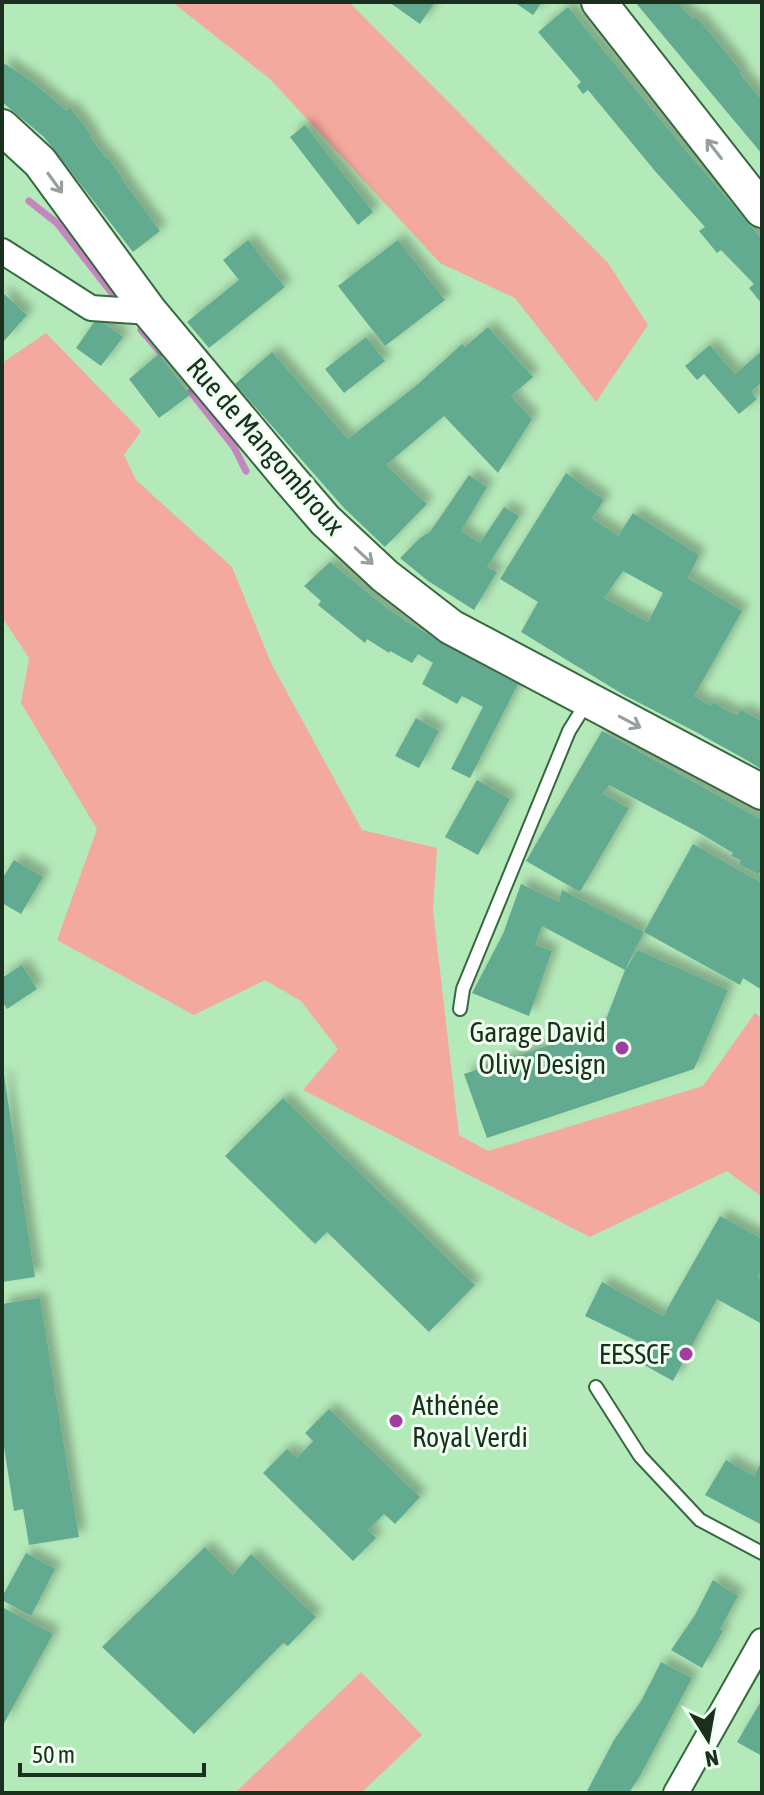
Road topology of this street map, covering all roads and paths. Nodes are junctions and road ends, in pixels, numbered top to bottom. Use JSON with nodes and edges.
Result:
{"nodes":[{"id":1,"x":599,"y":2,"type":"edge"},
{"id":2,"x":2,"y":127,"type":"edge"},
{"id":3,"x":762,"y":210,"type":"edge"},
{"id":4,"x":2,"y":251,"type":"edge"},
{"id":5,"x":150,"y":312,"type":"junction"},
{"id":6,"x":588,"y":700,"type":"junction"},
{"id":7,"x":762,"y":792,"type":"edge"},
{"id":8,"x":460,"y":1009,"type":"dead end"},
{"id":9,"x":596,"y":1387,"type":"dead end"},
{"id":10,"x":762,"y":1553,"type":"edge"},
{"id":11,"x":762,"y":1641,"type":"edge"},
{"id":12,"x":676,"y":1793,"type":"edge"}],
"edges":[{"from":3,"to":1,"type":"main road","one_way":true},
{"from":2,"to":5,"type":"main road","name":"Rue de Mangombroux","one_way":true},
{"from":4,"to":5,"type":"street"},
{"from":5,"to":6,"type":"main road","name":"Rue de Mangombroux","one_way":true},
{"from":6,"to":7,"type":"main road","name":"Rue de Mangombroux","one_way":true},
{"from":6,"to":8,"type":"lane"},
{"from":9,"to":10,"type":"lane"},
{"from":11,"to":12,"type":"street"}]}
